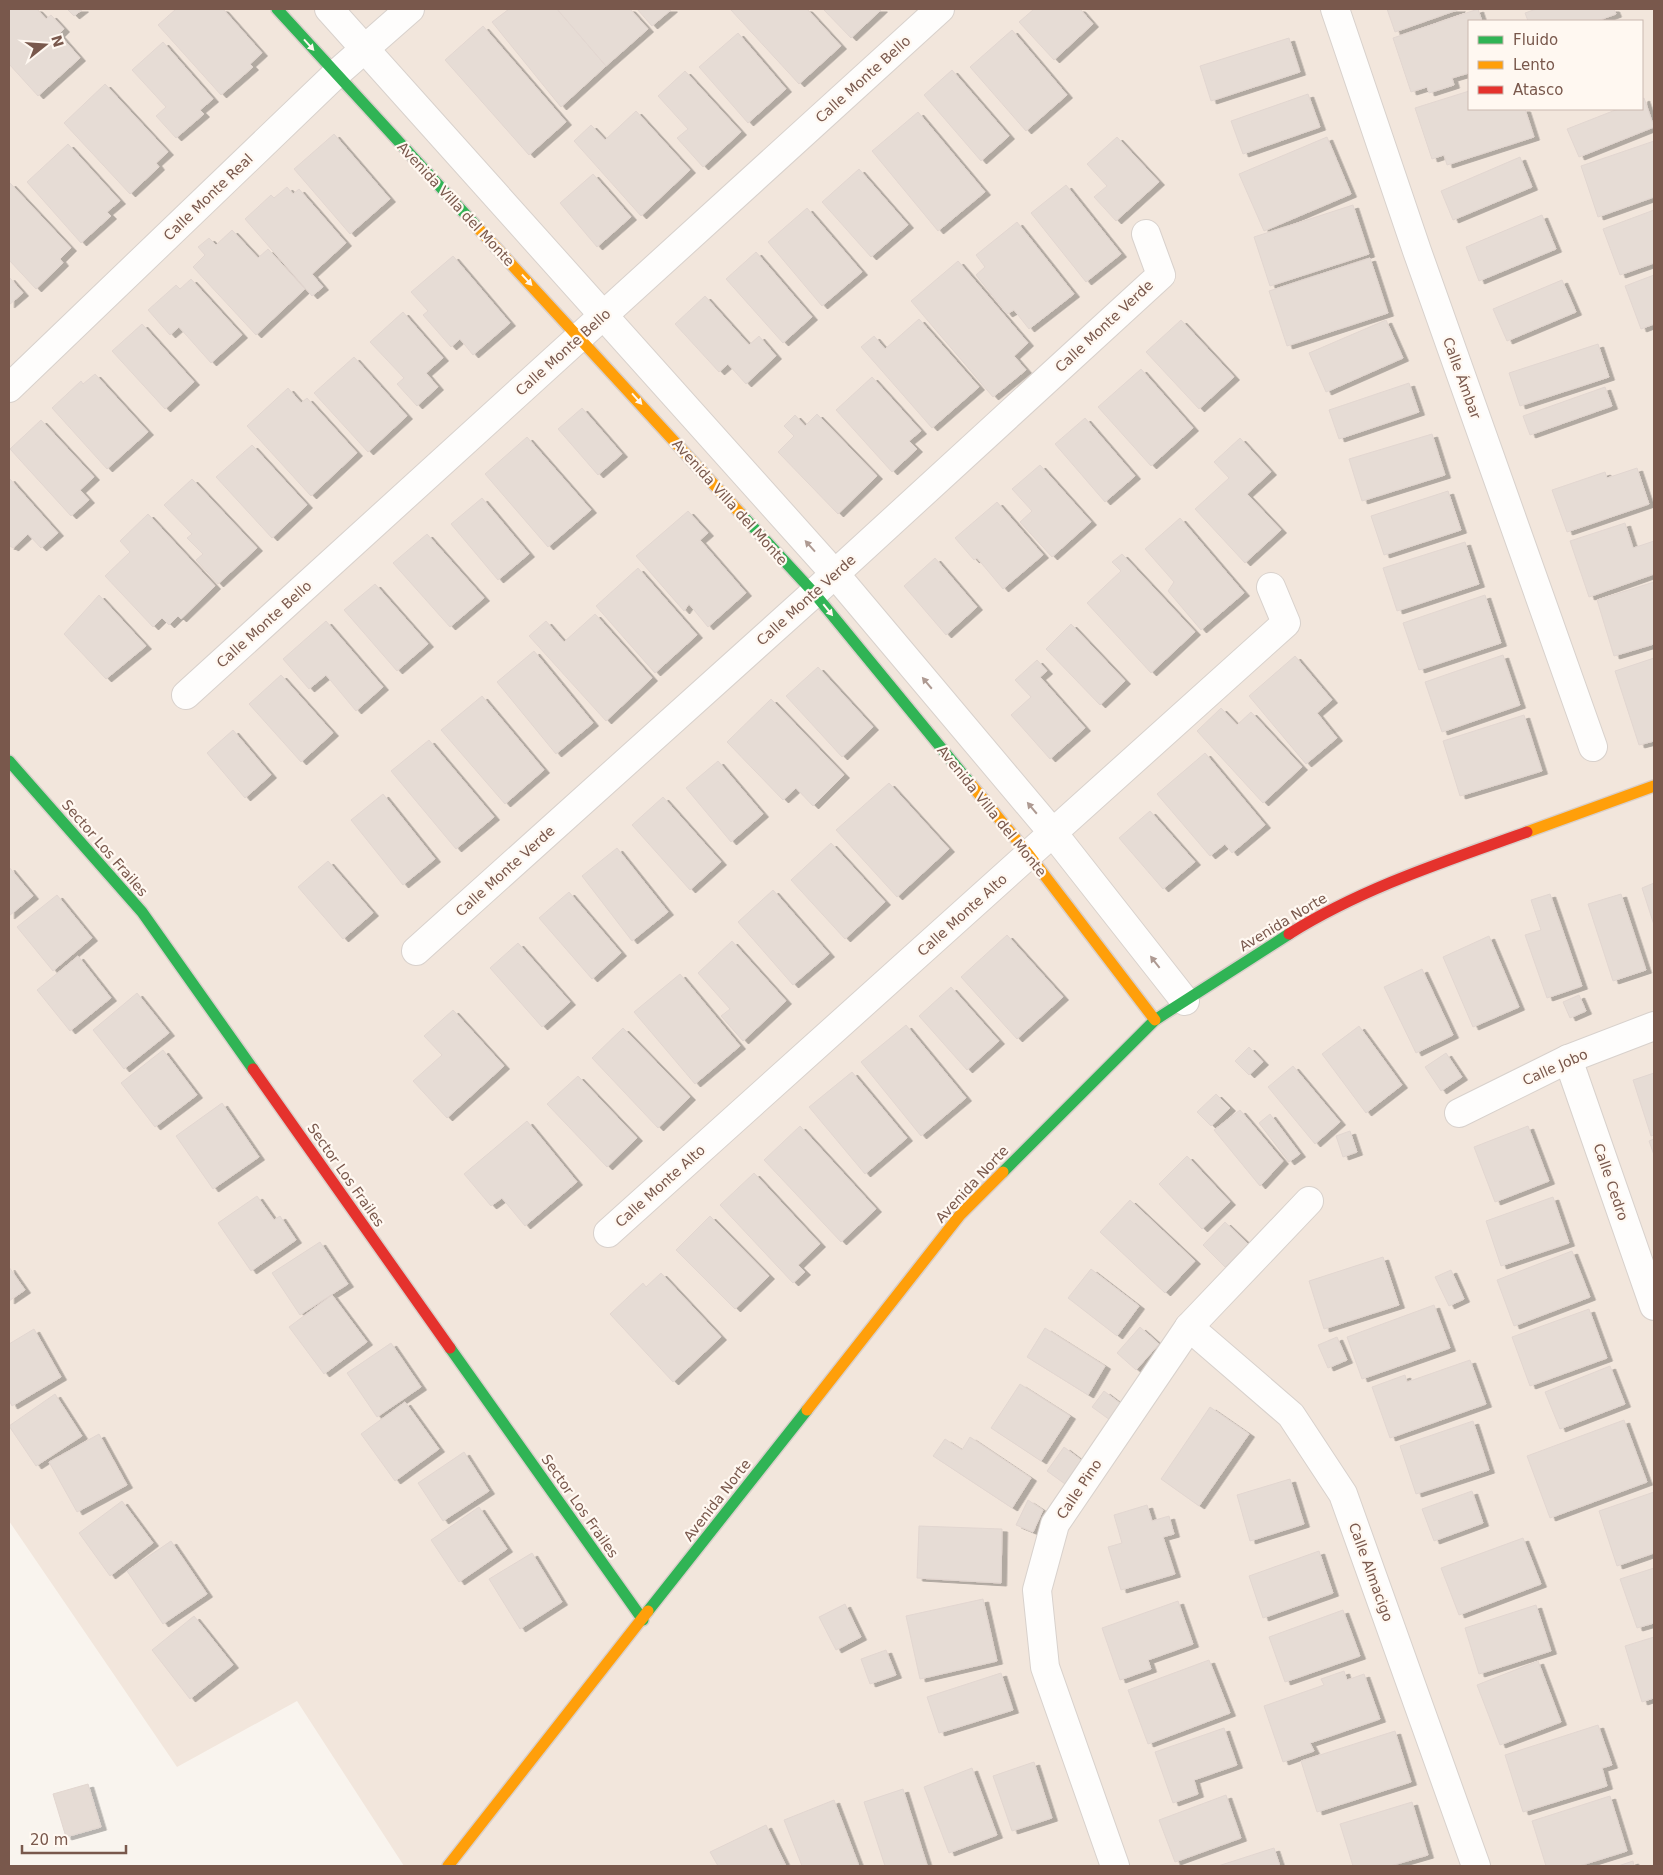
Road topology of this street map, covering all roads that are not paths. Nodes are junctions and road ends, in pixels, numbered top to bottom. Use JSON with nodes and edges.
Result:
{"nodes":[{"id":1,"x":276,"y":9,"type":"edge"},
{"id":2,"x":329,"y":9,"type":"edge"},
{"id":3,"x":410,"y":9,"type":"edge"},
{"id":4,"x":940,"y":9,"type":"edge"},
{"id":5,"x":1334,"y":9,"type":"edge"},
{"id":6,"x":365,"y":48,"type":"junction"},
{"id":7,"x":336,"y":74,"type":"junction"},
{"id":8,"x":1146,"y":234,"type":"dead end"},
{"id":9,"x":604,"y":315,"type":"junction"},
{"id":10,"x":580,"y":336,"type":"junction"},
{"id":11,"x":9,"y":388,"type":"edge"},
{"id":12,"x":835,"y":574,"type":"junction"},
{"id":13,"x":1271,"y":587,"type":"dead end"},
{"id":14,"x":814,"y":593,"type":"junction"},
{"id":15,"x":186,"y":694,"type":"dead end"},
{"id":16,"x":1593,"y":746,"type":"dead end"},
{"id":17,"x":9,"y":761,"type":"edge"},
{"id":18,"x":1654,"y":786,"type":"edge"},
{"id":19,"x":1053,"y":833,"type":"junction"},
{"id":20,"x":1029,"y":855,"type":"junction"},
{"id":21,"x":416,"y":951,"type":"dead end"},
{"id":22,"x":1185,"y":1000,"type":"junction"},
{"id":23,"x":1155,"y":1020,"type":"junction"},
{"id":24,"x":1654,"y":1026,"type":"edge"},
{"id":25,"x":1568,"y":1059,"type":"junction"},
{"id":26,"x":1459,"y":1113,"type":"dead end"},
{"id":27,"x":1309,"y":1201,"type":"dead end"},
{"id":28,"x":608,"y":1233,"type":"dead end"},
{"id":29,"x":1654,"y":1306,"type":"edge"},
{"id":30,"x":1189,"y":1328,"type":"junction"},
{"id":31,"x":642,"y":1620,"type":"junction"},
{"id":32,"x":448,"y":1866,"type":"edge"},
{"id":33,"x":1115,"y":1866,"type":"edge"},
{"id":34,"x":1476,"y":1866,"type":"edge"}],
"edges":[{"from":1,"to":7,"type":"street","name":"Avenida Villa del Monte","one_way":true},
{"from":2,"to":6,"type":"street"},
{"from":3,"to":6,"type":"street","name":"Calle Monte Real"},
{"from":4,"to":9,"type":"street","name":"Calle Monte Bello"},
{"from":5,"to":16,"type":"street","name":"Calle Ámbar"},
{"from":6,"to":7,"type":"street","name":"Calle Monte Real"},
{"from":6,"to":9,"type":"street"},
{"from":7,"to":10,"type":"street","name":"Avenida Villa del Monte","one_way":true},
{"from":7,"to":11,"type":"street","name":"Calle Monte Real"},
{"from":8,"to":12,"type":"street","name":"Calle Monte Verde"},
{"from":9,"to":10,"type":"street","name":"Calle Monte Bello"},
{"from":12,"to":9,"type":"street","one_way":true},
{"from":10,"to":14,"type":"street","name":"Avenida Villa del Monte","one_way":true},
{"from":10,"to":15,"type":"street","name":"Calle Monte Bello"},
{"from":12,"to":14,"type":"street","name":"Calle Monte Verde"},
{"from":19,"to":12,"type":"street","one_way":true},
{"from":13,"to":19,"type":"street","name":"Calle Monte Alto"},
{"from":14,"to":20,"type":"street","name":"Avenida Villa del Monte","one_way":true},
{"from":14,"to":21,"type":"street","name":"Calle Monte Verde"},
{"from":17,"to":31,"type":"street","name":"Sector Los Frailes"},
{"from":18,"to":22,"type":"street","name":"Avenida Norte"},
{"from":19,"to":20,"type":"street","name":"Calle Monte Alto"},
{"from":22,"to":19,"type":"street","one_way":true},
{"from":20,"to":23,"type":"street","name":"Avenida Villa del Monte"},
{"from":20,"to":28,"type":"street","name":"Calle Monte Alto"},
{"from":22,"to":23,"type":"street","name":"Avenida Norte"},
{"from":23,"to":31,"type":"street","name":"Avenida Norte"},
{"from":24,"to":25,"type":"street","name":"Calle Jobo"},
{"from":25,"to":26,"type":"street","name":"Calle Jobo"},
{"from":25,"to":29,"type":"street","name":"Calle Cedro"},
{"from":27,"to":30,"type":"street","name":"Calle Pino"},
{"from":30,"to":33,"type":"street","name":"Calle Pino"},
{"from":30,"to":34,"type":"street","name":"Calle Almacigo"},
{"from":31,"to":32,"type":"street","name":"Avenida Norte"}]}
